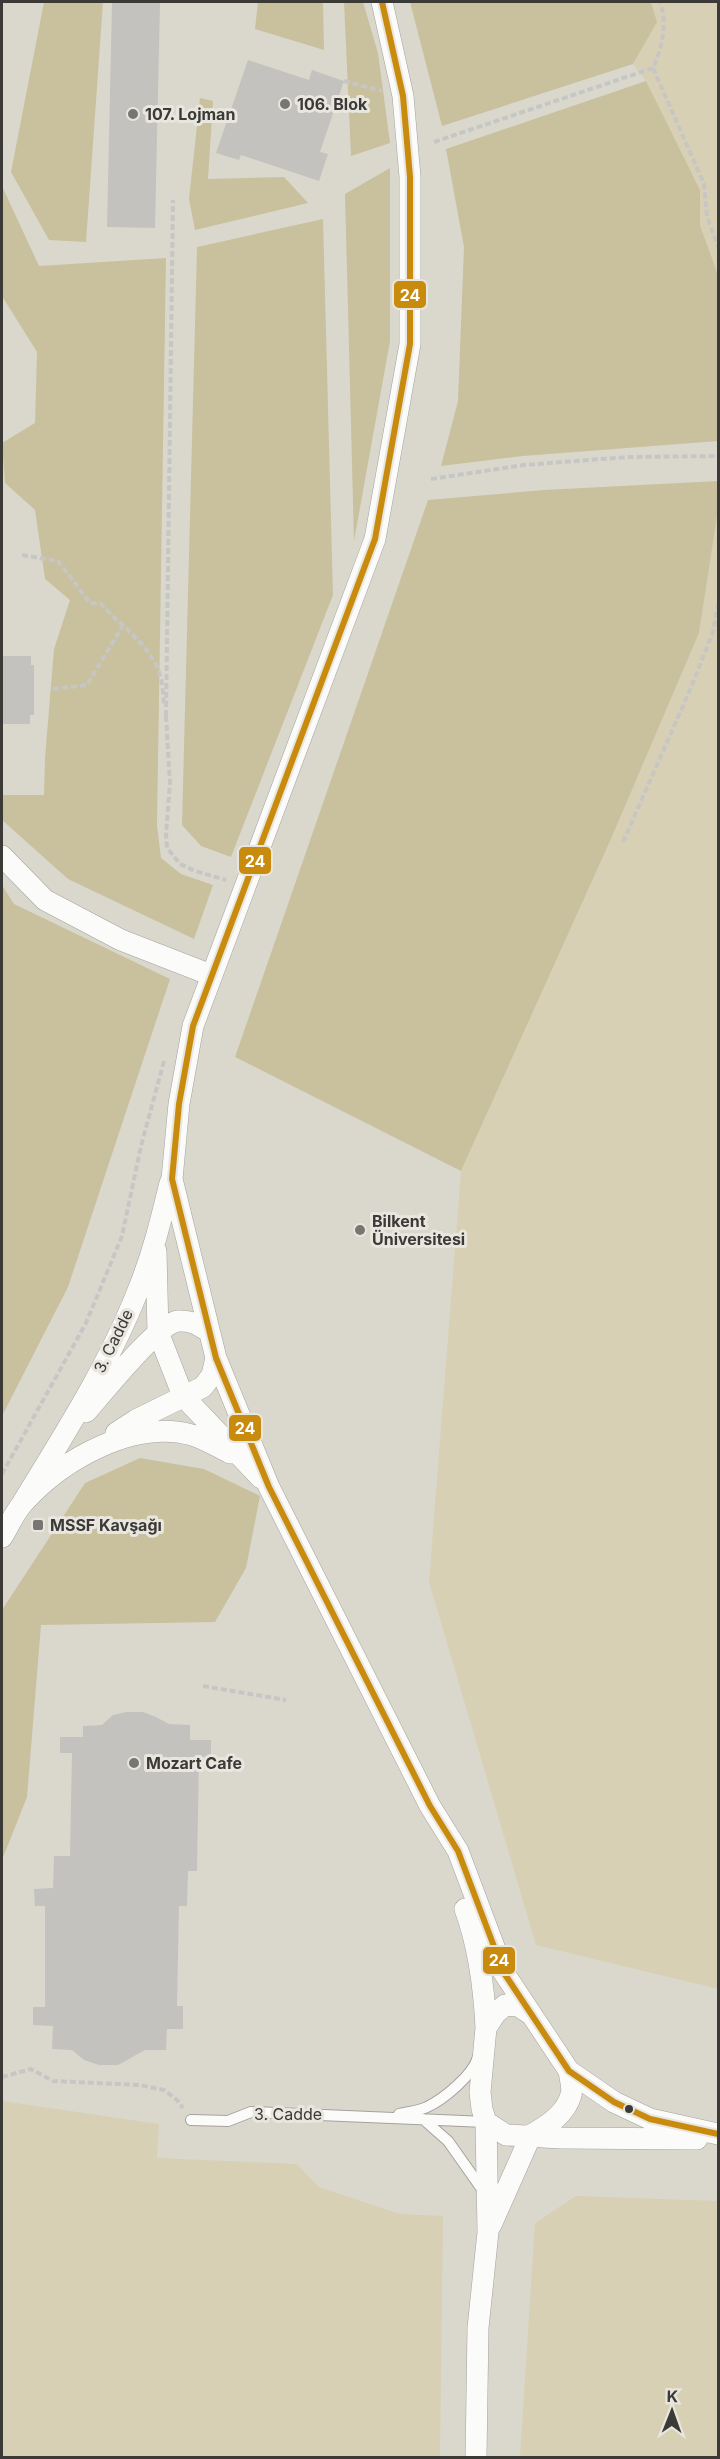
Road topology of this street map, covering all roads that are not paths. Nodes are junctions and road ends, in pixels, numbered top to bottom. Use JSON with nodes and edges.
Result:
{"nodes":[{"id":1,"x":382,"y":2,"type":"edge"},
{"id":2,"x":2,"y":856,"type":"edge"},
{"id":3,"x":211,"y":975,"type":"junction"},
{"id":4,"x":171,"y":1179,"type":"junction"},
{"id":5,"x":156,"y":1237,"type":"junction"},
{"id":6,"x":208,"y":1331,"type":"junction"},
{"id":7,"x":158,"y":1332,"type":"junction"},
{"id":8,"x":216,"y":1358,"type":"junction"},
{"id":9,"x":183,"y":1396,"type":"junction"},
{"id":10,"x":60,"y":1441,"type":"junction"},
{"id":11,"x":85,"y":1453,"type":"junction"},
{"id":12,"x":244,"y":1460,"type":"junction"},
{"id":13,"x":269,"y":1487,"type":"junction"},
{"id":14,"x":23,"y":1502,"type":"junction"},
{"id":15,"x":2,"y":1537,"type":"edge"},
{"id":16,"x":430,"y":1806,"type":"junction"},
{"id":17,"x":532,"y":2015,"type":"junction"},
{"id":18,"x":486,"y":2028,"type":"junction"},
{"id":19,"x":569,"y":2071,"type":"junction"},
{"id":20,"x":386,"y":2117,"type":"junction"},
{"id":21,"x":423,"y":2119,"type":"junction"},
{"id":22,"x":191,"y":2120,"type":"road end"},
{"id":23,"x":486,"y":2122,"type":"junction"},
{"id":24,"x":718,"y":2134,"type":"edge"},
{"id":25,"x":531,"y":2135,"type":"junction"},
{"id":26,"x":718,"y":2139,"type":"edge"},
{"id":27,"x":488,"y":2198,"type":"junction"},
{"id":28,"x":488,"y":2232,"type":"junction"},
{"id":29,"x":476,"y":2457,"type":"edge"}],
"edges":[{"from":1,"to":3,"type":"street"},
{"from":2,"to":3,"type":"street"},
{"from":3,"to":4,"type":"street"},
{"from":4,"to":5,"type":"street","name":"3. Cadde"},
{"from":4,"to":6,"type":"street"},
{"from":5,"to":7,"type":"street","name":"3. Cadde"},
{"from":5,"to":10,"type":"street","name":"3. Cadde"},
{"from":6,"to":7,"type":"street","name":"3. Cadde"},
{"from":6,"to":8,"type":"street"},
{"from":7,"to":9,"type":"street","name":"3. Cadde"},
{"from":7,"to":10,"type":"street","name":"3. Cadde"},
{"from":8,"to":9,"type":"street"},
{"from":8,"to":13,"type":"street"},
{"from":9,"to":11,"type":"street"},
{"from":9,"to":12,"type":"street","name":"3. Cadde"},
{"from":10,"to":14,"type":"street","name":"3. Cadde"},
{"from":11,"to":12,"type":"street"},
{"from":11,"to":14,"type":"street"},
{"from":12,"to":13,"type":"street","name":"3. Cadde"},
{"from":13,"to":16,"type":"street"},
{"from":14,"to":15,"type":"street","name":"3. Cadde"},
{"from":16,"to":17,"type":"street"},
{"from":16,"to":18,"type":"street"},
{"from":17,"to":18,"type":"street","name":"3. Cadde"},
{"from":17,"to":19,"type":"street"},
{"from":18,"to":20,"type":"lane","name":"3. Cadde"},
{"from":18,"to":23,"type":"street"},
{"from":19,"to":24,"type":"street"},
{"from":19,"to":25,"type":"street"},
{"from":20,"to":21,"type":"lane","name":"3. Cadde"},
{"from":20,"to":22,"type":"lane","name":"3. Cadde"},
{"from":21,"to":23,"type":"lane","name":"3. Cadde"},
{"from":21,"to":27,"type":"lane"},
{"from":23,"to":25,"type":"street","name":"3. Cadde"},
{"from":23,"to":27,"type":"street"},
{"from":25,"to":26,"type":"street","name":"3. Cadde"},
{"from":25,"to":28,"type":"street"},
{"from":27,"to":28,"type":"street"},
{"from":28,"to":29,"type":"street"}]}
